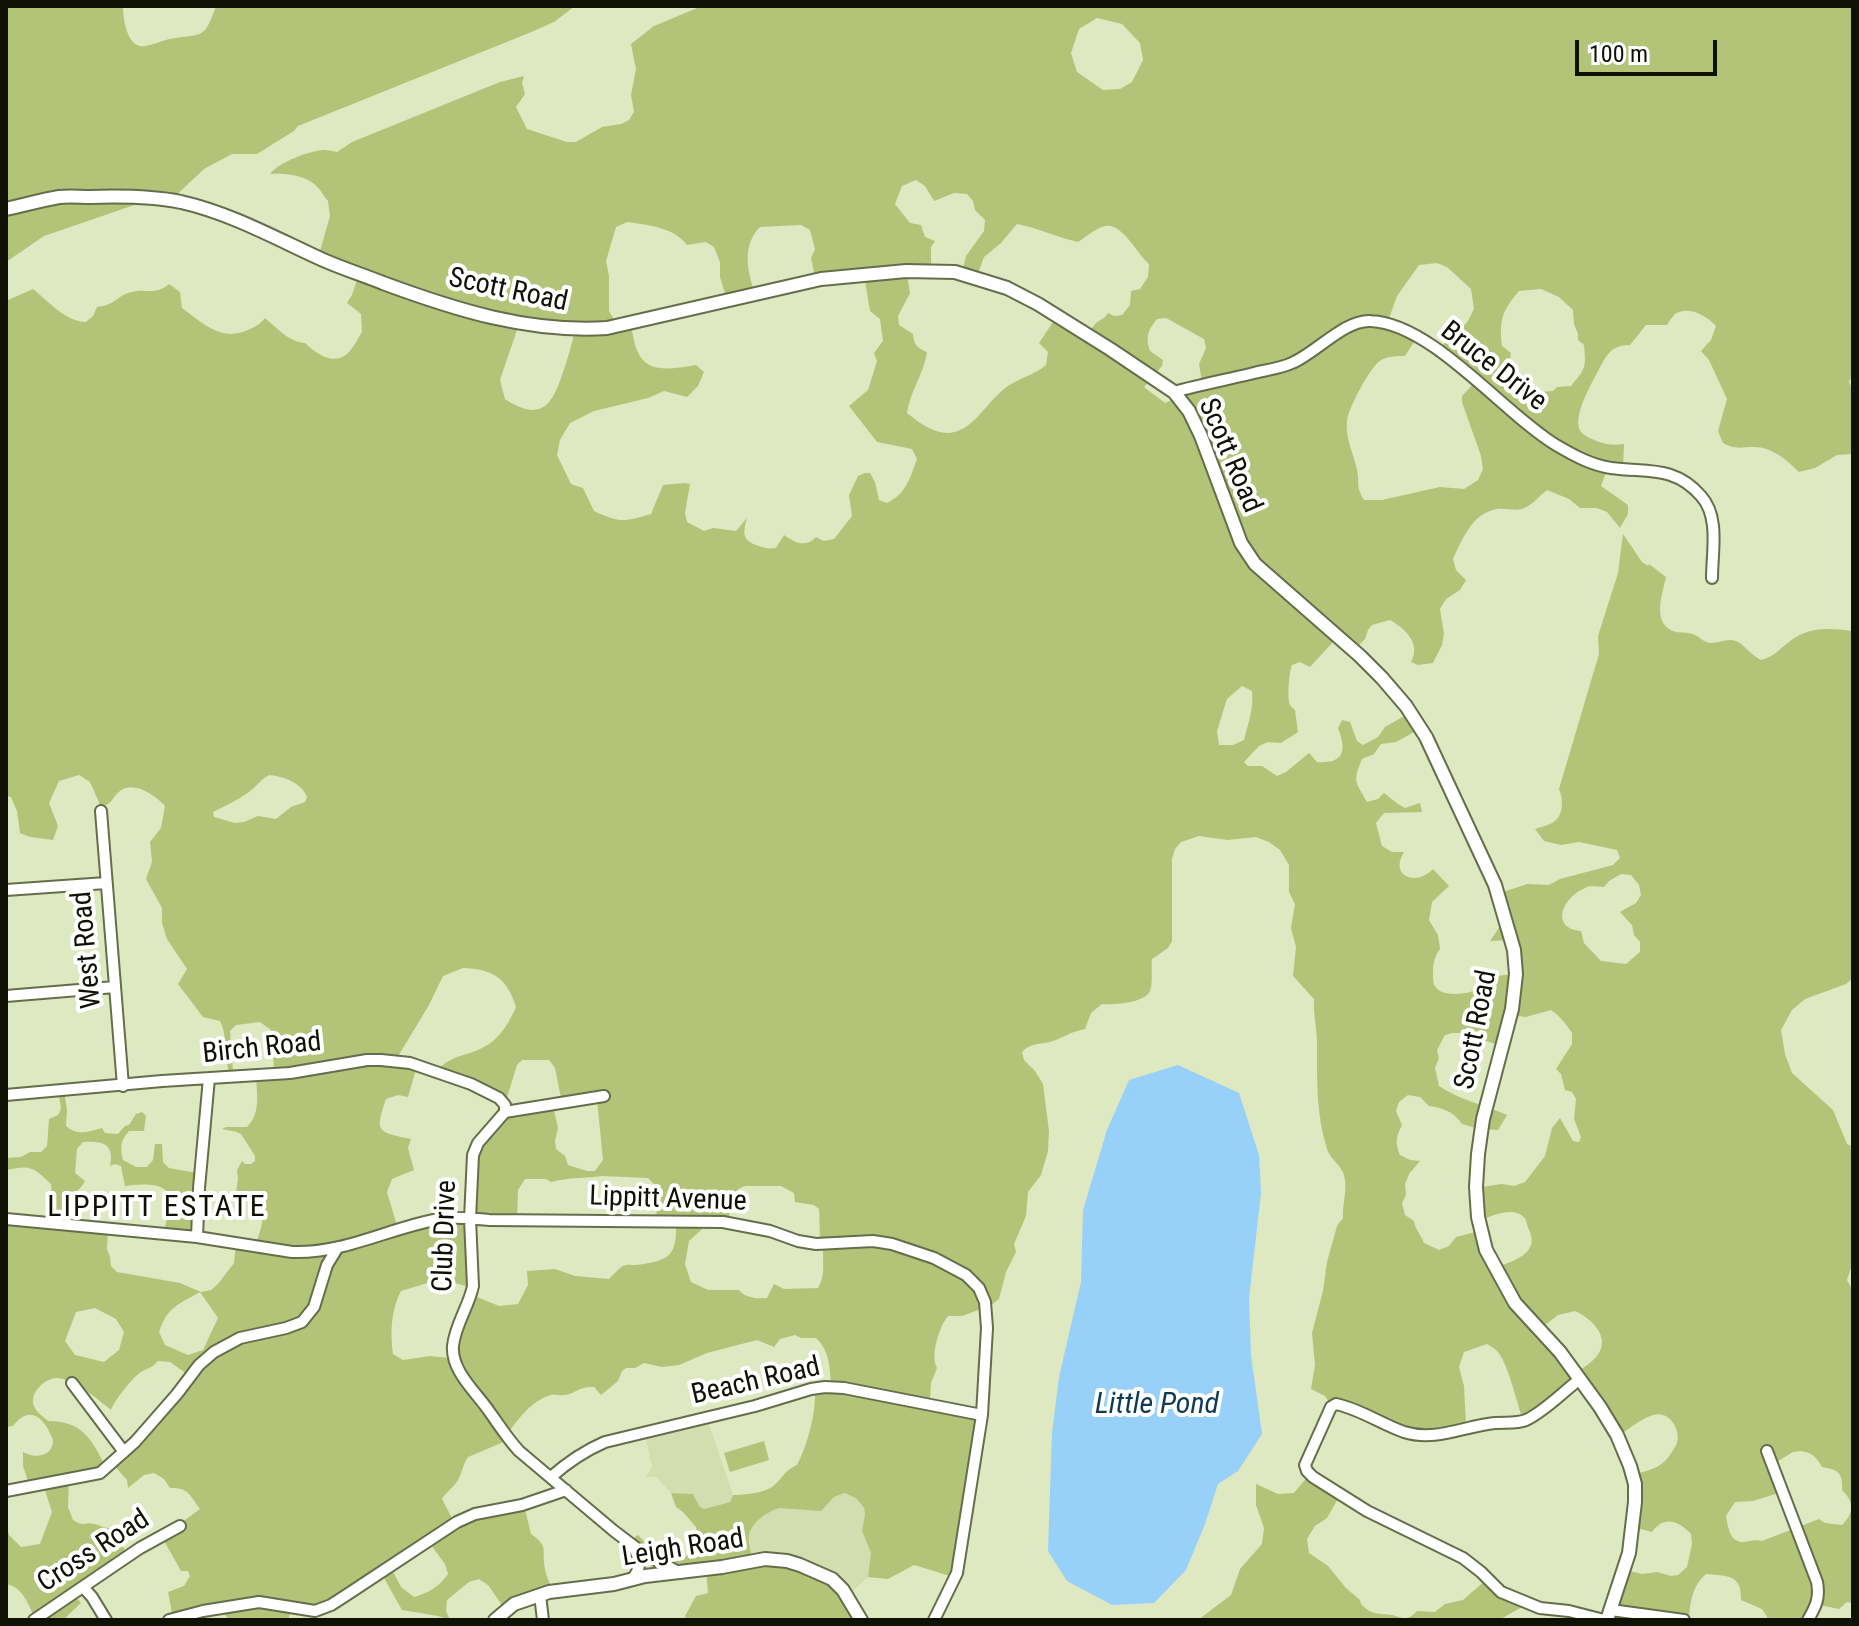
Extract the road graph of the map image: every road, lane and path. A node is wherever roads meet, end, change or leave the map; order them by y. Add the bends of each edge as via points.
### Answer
1 (6, 209) edge
2 (1174, 392) junction
3 (1712, 578) dead end
4 (101, 811) dead end
5 (106, 883) junction
6 (6, 890) edge
7 (115, 987) junction
8 (6, 996) edge
9 (209, 1078) junction
10 (123, 1086) junction
11 (6, 1095) edge
12 (604, 1096) dead end
13 (505, 1112) junction
14 (6, 1219) edge
15 (470, 1219) junction
16 (197, 1237) junction
17 (338, 1247) junction
18 (1580, 1379) junction
19 (72, 1383) dead end
20 (982, 1415) junction
21 (1767, 1451) dead end
22 (124, 1452) junction
23 (551, 1477) junction
24 (566, 1490) junction
25 (6, 1491) edge
26 (180, 1526) dead end
27 (628, 1542) junction
28 (680, 1573) junction
29 (632, 1580) junction
30 (83, 1587) junction
31 (540, 1595) junction
32 (1608, 1617) edge
33 (34, 1620) edge
34 (106, 1620) edge
35 (169, 1620) edge
36 (495, 1620) edge
37 (543, 1620) edge
38 (861, 1620) edge
39 (934, 1620) edge
40 (1684, 1620) edge
41 (1808, 1620) edge

1 - 2 street, Scott Road via 60,197 180,202 232,218 325,261 425,298 530,326 580,330 821,279 955,272 1038,304
2 - 3 street, Bruce Drive via 1289,364 1360,321 1387,324 1436,349 1570,453 1609,468 1661,471 1686,483 1711,513
2 - 18 street, Scott Road via 1201,436 1241,543 1255,564 1360,656 1406,706 1426,737 1495,885 1516,974 1483,1119 1478,1217 1486,1250 1515,1303
4 - 5 street, West Road
5 - 6 street
5 - 7 street, West Road
7 - 8 street
7 - 10 street, West Road
9 - 10 street, Birch Road
9 - 13 street, Birch Road via 290,1073 367,1060 408,1063 495,1095
9 - 16 street
10 - 11 street, Birch Road
12 - 13 street
13 - 15 street, Club Drive via 473,1155
14 - 16 street, Lippitt Avenue
15 - 17 street, Lippitt Avenue via 440,1219
15 - 20 street, Lippitt Avenue via 723,1222 816,1244 892,1244 934,1258 966,1275 985,1302
15 - 23 street, Club Drive via 473,1286 454,1342 455,1360 506,1438
16 - 17 street, Lippitt Avenue via 292,1252
17 - 22 street via 314,1307 302,1322 240,1338 214,1352
18 - 32 street, Scott Road via 1617,1435 1635,1484 1629,1553
18 - 32 street via 1522,1422 1440,1435 1405,1432 1336,1404 1305,1465 1313,1477 1367,1511 1463,1558 1501,1592 1540,1608
19 - 22 street
20 - 23 street, Beach Road via 844,1388 811,1389 605,1442
20 - 39 street, Lippitt Avenue via 957,1573
21 - 41 street via 1817,1582 1818,1603
22 - 25 street via 100,1473
23 - 24 street, Club Drive
24 - 27 street, Club Drive
24 - 35 street via 457,1522 315,1611 259,1602
26 - 30 street, Cross Road
27 - 28 street, Club Drive
27 - 29 street via 640,1558
28 - 29 street, Leigh Road
28 - 38 street, Leigh Road via 765,1559 787,1561 838,1584
29 - 31 street, Leigh Road
30 - 33 street, Cross Road
30 - 34 street
31 - 36 street, Leigh Road via 514,1604
31 - 37 street
32 - 40 street

